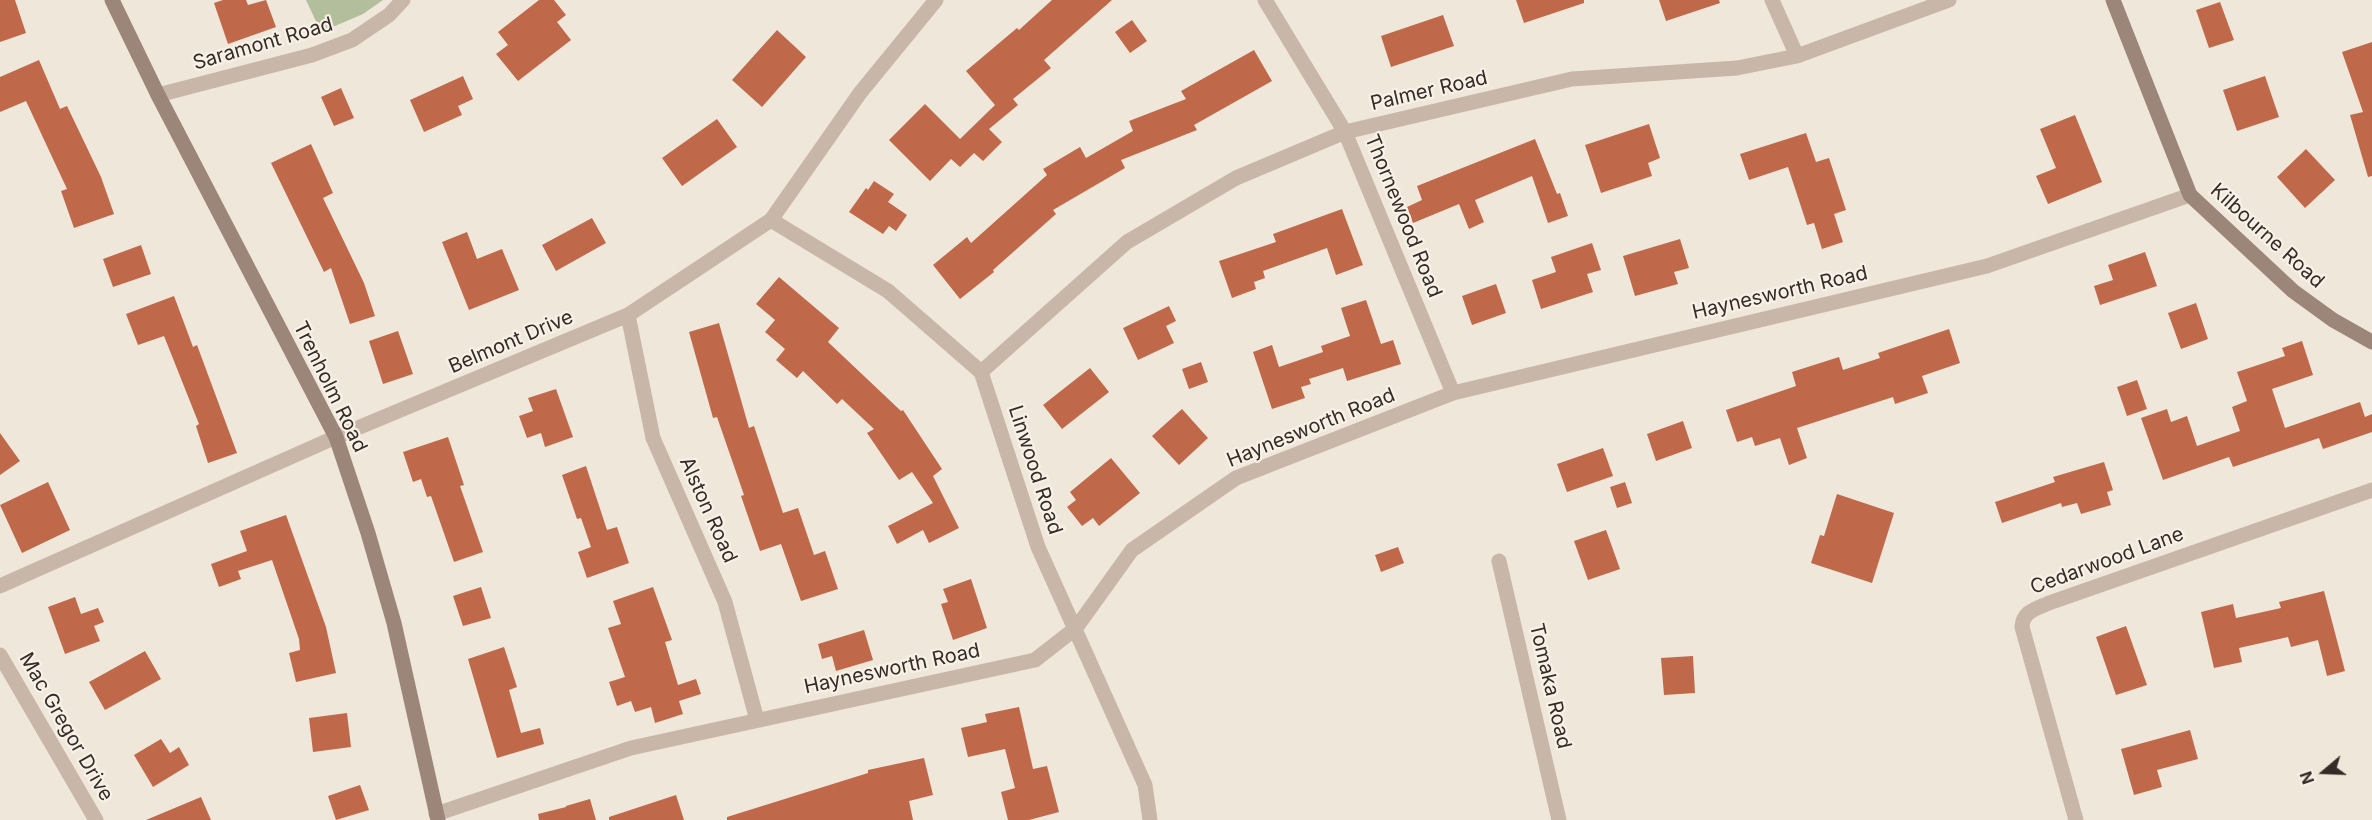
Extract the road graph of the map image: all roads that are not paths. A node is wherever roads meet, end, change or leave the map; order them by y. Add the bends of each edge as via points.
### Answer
1 (112, 0) edge
2 (403, 0) edge
3 (936, 0) edge
4 (1265, 0) edge
5 (1772, 0) edge
6 (1949, 0) edge
7 (2113, 0) edge
8 (1797, 56) junction
9 (158, 95) junction
10 (1345, 132) junction
11 (2190, 195) junction
12 (771, 220) junction
13 (628, 315) junction
14 (2372, 342) edge
15 (981, 372) junction
16 (1453, 393) junction
17 (336, 437) junction
18 (2372, 490) edge
19 (1499, 561) dead end
20 (0, 586) edge
21 (1076, 628) junction
22 (0, 655) edge
23 (757, 720) junction
24 (437, 817) edge
25 (96, 820) edge
26 (1150, 820) edge
27 (1559, 820) edge
28 (2076, 820) edge

1 - 9 main road, Trenholm Road
2 - 9 street, Saramont Road via 389,15 352,40 312,55
3 - 12 street, Belmont Drive via 860,93
4 - 10 street, Thornewood Road
5 - 8 street
6 - 8 street, Palmer Road
7 - 11 main road, Kilbourne Road
8 - 10 street, Palmer Road via 1737,68 1572,79
9 - 17 main road, Trenholm Road
10 - 15 street, Palmer Road via 1236,178 1127,242
10 - 16 street, Thornewood Road
11 - 14 main road, Kilbourne Road via 2293,291
11 - 16 street, Haynesworth Road via 1986,266
12 - 13 street, Belmont Drive
12 - 15 street via 888,291
13 - 17 street, Belmont Drive
13 - 23 street, Alston Road via 653,438 725,602
15 - 21 street, Linwood Road via 1038,547
16 - 21 street, Haynesworth Road via 1236,478 1132,550
17 - 20 street, Belmont Drive
17 - 24 main road, Trenholm Road via 394,623
18 - 28 street, Cedarwood Lane via 2049,603 2022,618
19 - 27 street, Tomaka Road
21 - 23 street, Haynesworth Road via 1035,660
21 - 26 street, Linwood Road via 1145,785
22 - 25 street, Mac Gregor Drive
23 - 24 street, Haynesworth Road via 631,748

